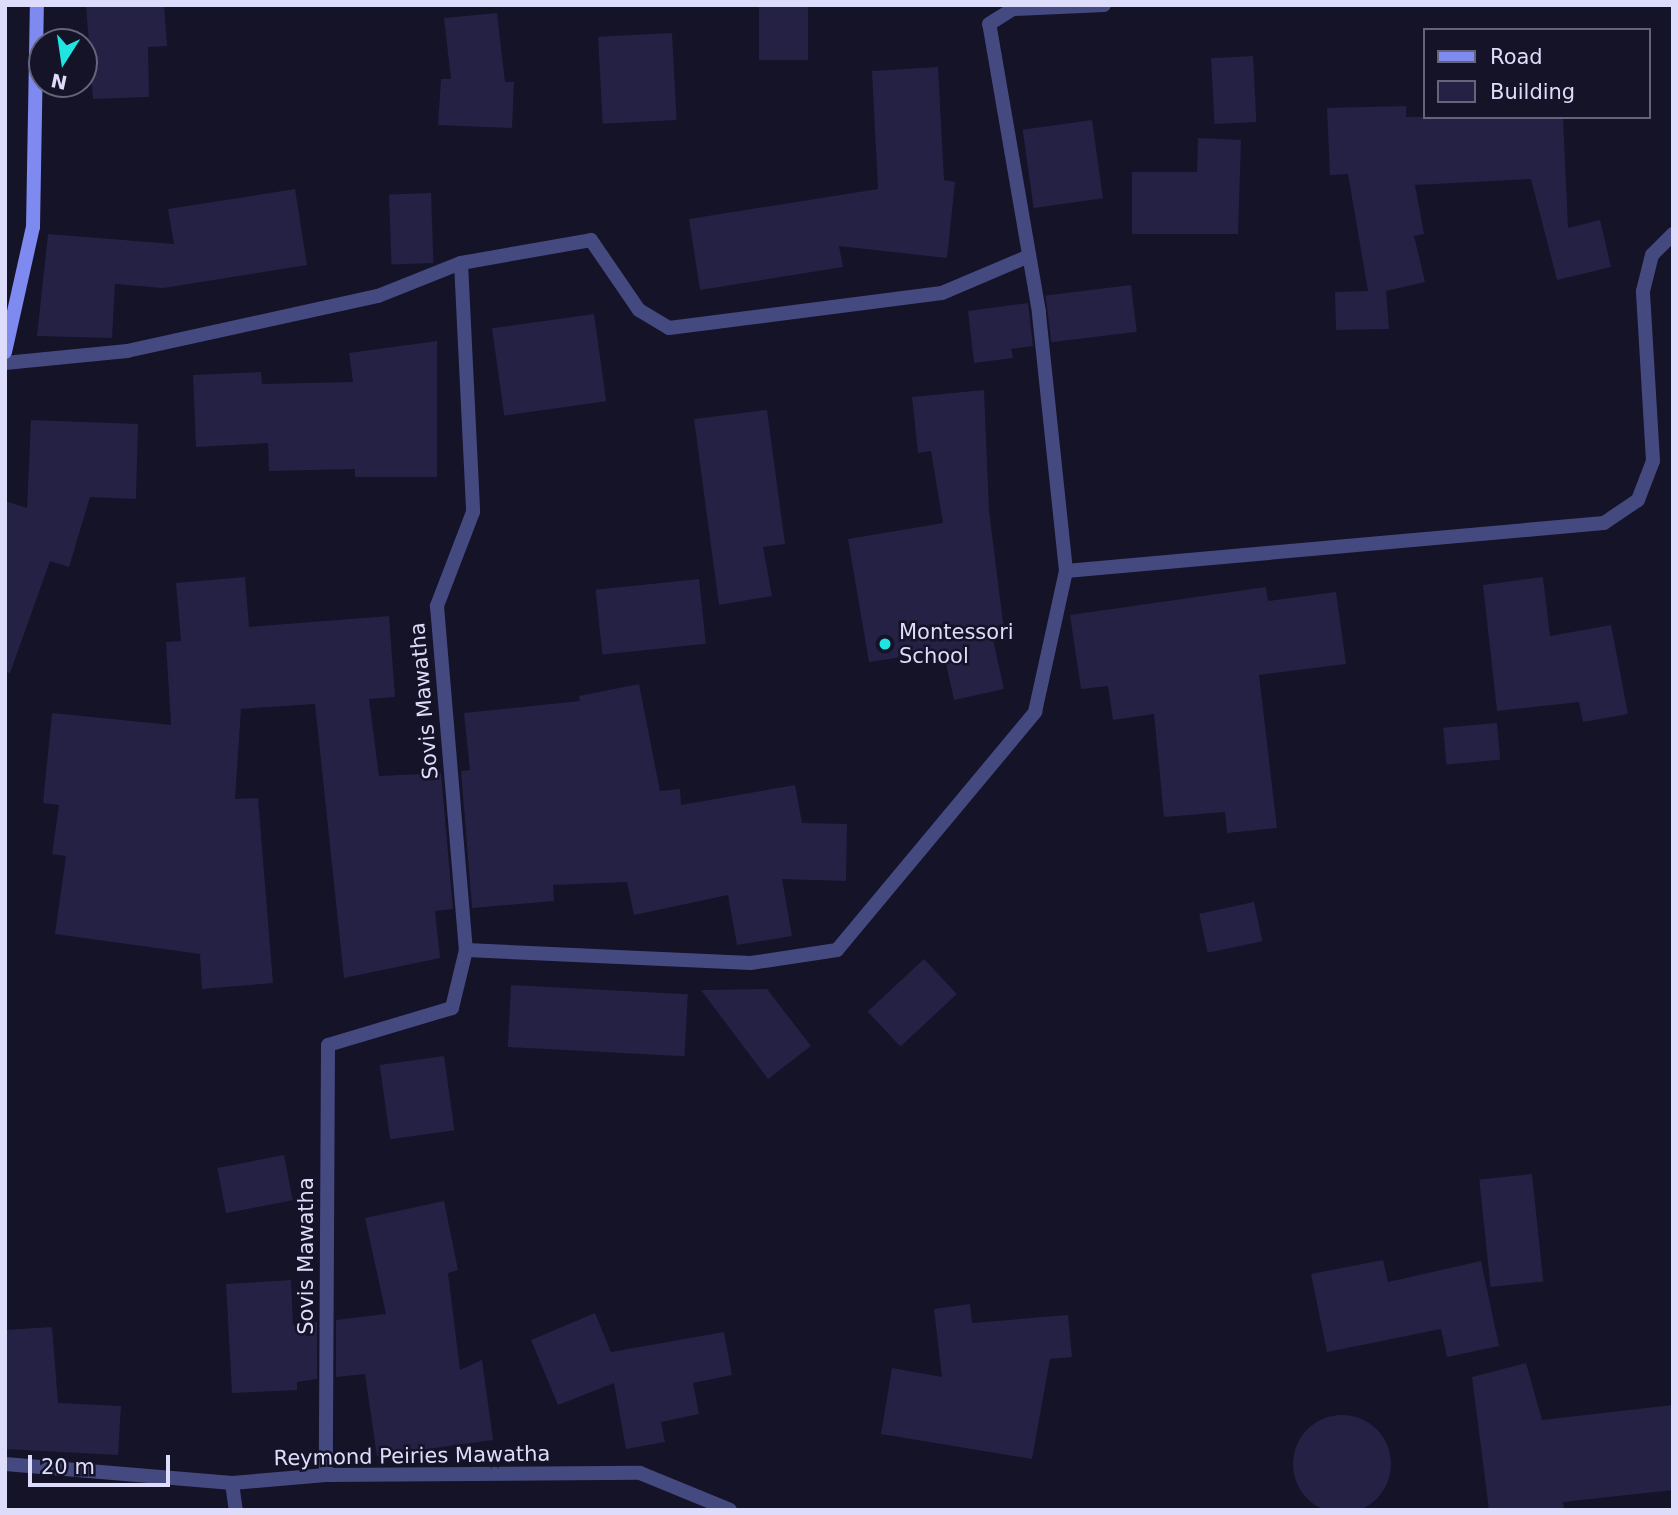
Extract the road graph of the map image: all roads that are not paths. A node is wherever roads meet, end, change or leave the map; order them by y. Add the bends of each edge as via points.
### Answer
1 (37, 5) edge
2 (1104, 5) edge
3 (1673, 234) edge
4 (1027, 257) junction
5 (461, 263) junction
6 (5, 352) edge
7 (5, 363) edge
8 (1066, 571) junction
9 (466, 950) junction
10 (5, 1464) edge
11 (326, 1475) junction
12 (232, 1483) junction
13 (236, 1510) edge
14 (730, 1510) edge

1 - 6 street via 33,227
2 - 4 street via 1013,9 989,24
3 - 8 street via 1652,255 1643,292 1653,461 1638,500 1604,523
4 - 5 street via 942,293 669,328 639,310 591,240
4 - 8 street via 1040,312
5 - 7 street via 378,296 140,348
5 - 9 street, Sovis Mawatha via 473,512 437,606
8 - 9 street via 1035,712 837,950 751,963
9 - 11 street, Sovis Mawatha via 452,1008 328,1045
10 - 12 street, Reymond Peiries Mawatha
11 - 12 street, Reymond Peiries Mawatha
11 - 14 street, Reymond Peiries Mawatha via 640,1473
12 - 13 street

